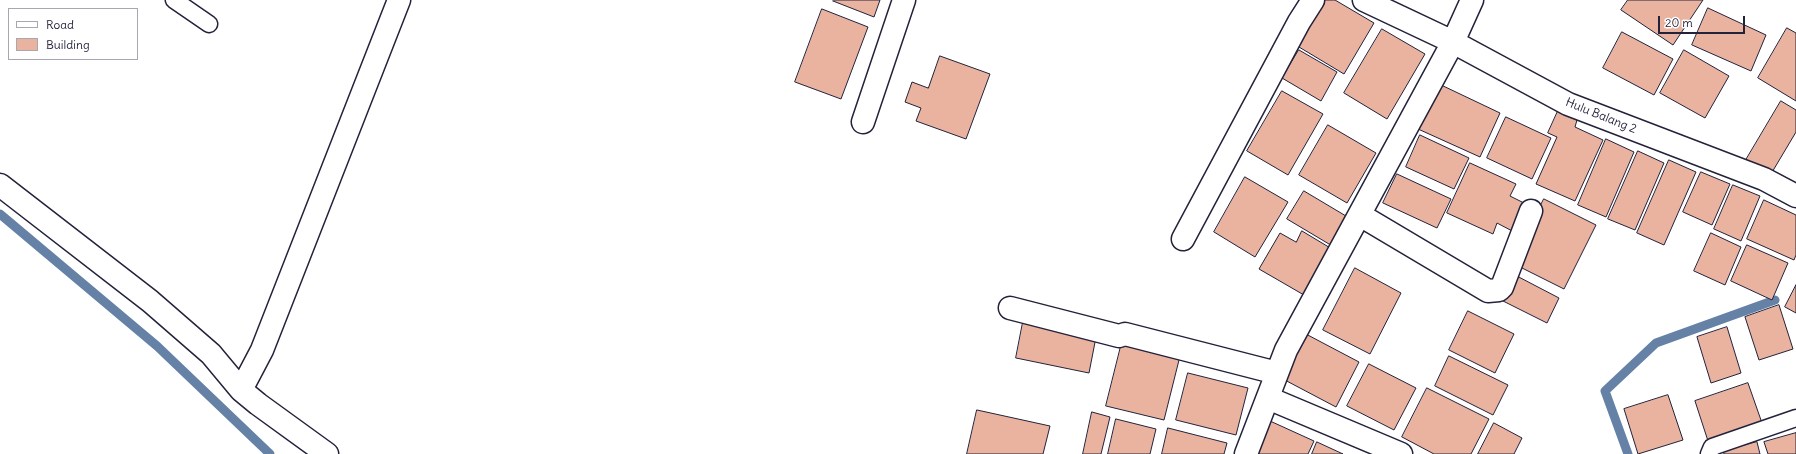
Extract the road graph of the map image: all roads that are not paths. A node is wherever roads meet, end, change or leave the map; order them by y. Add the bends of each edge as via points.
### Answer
1 (174, 0) edge
2 (399, 0) edge
3 (904, 0) edge
4 (1313, 0) edge
5 (1364, 0) edge
6 (1472, 0) edge
7 (209, 24) dead end
8 (1453, 42) junction
9 (863, 122) dead end
10 (0, 184) edge
11 (1796, 196) edge
12 (1531, 211) dead end
13 (1360, 215) junction
14 (1183, 238) dead end
15 (1010, 308) dead end
16 (1278, 373) junction
17 (241, 390) junction
18 (1268, 398) junction
19 (1796, 418) edge
20 (327, 454) edge
21 (1246, 454) edge
22 (1401, 454) edge
23 (1709, 454) edge

1 - 7 lane
2 - 17 street via 262,350
3 - 9 street
4 - 14 street
5 - 8 street, Hulu Balang 2
6 - 8 street
8 - 11 street, Hulu Balang 2 via 1568,104 1764,179
8 - 13 street
10 - 17 street via 150,301 211,354
12 - 13 street via 1502,287 1499,290 1488,291
13 - 16 street via 1286,350
15 - 16 street
16 - 18 street
17 - 20 street
18 - 21 street
18 - 22 street
19 - 23 lane via 1712,447

